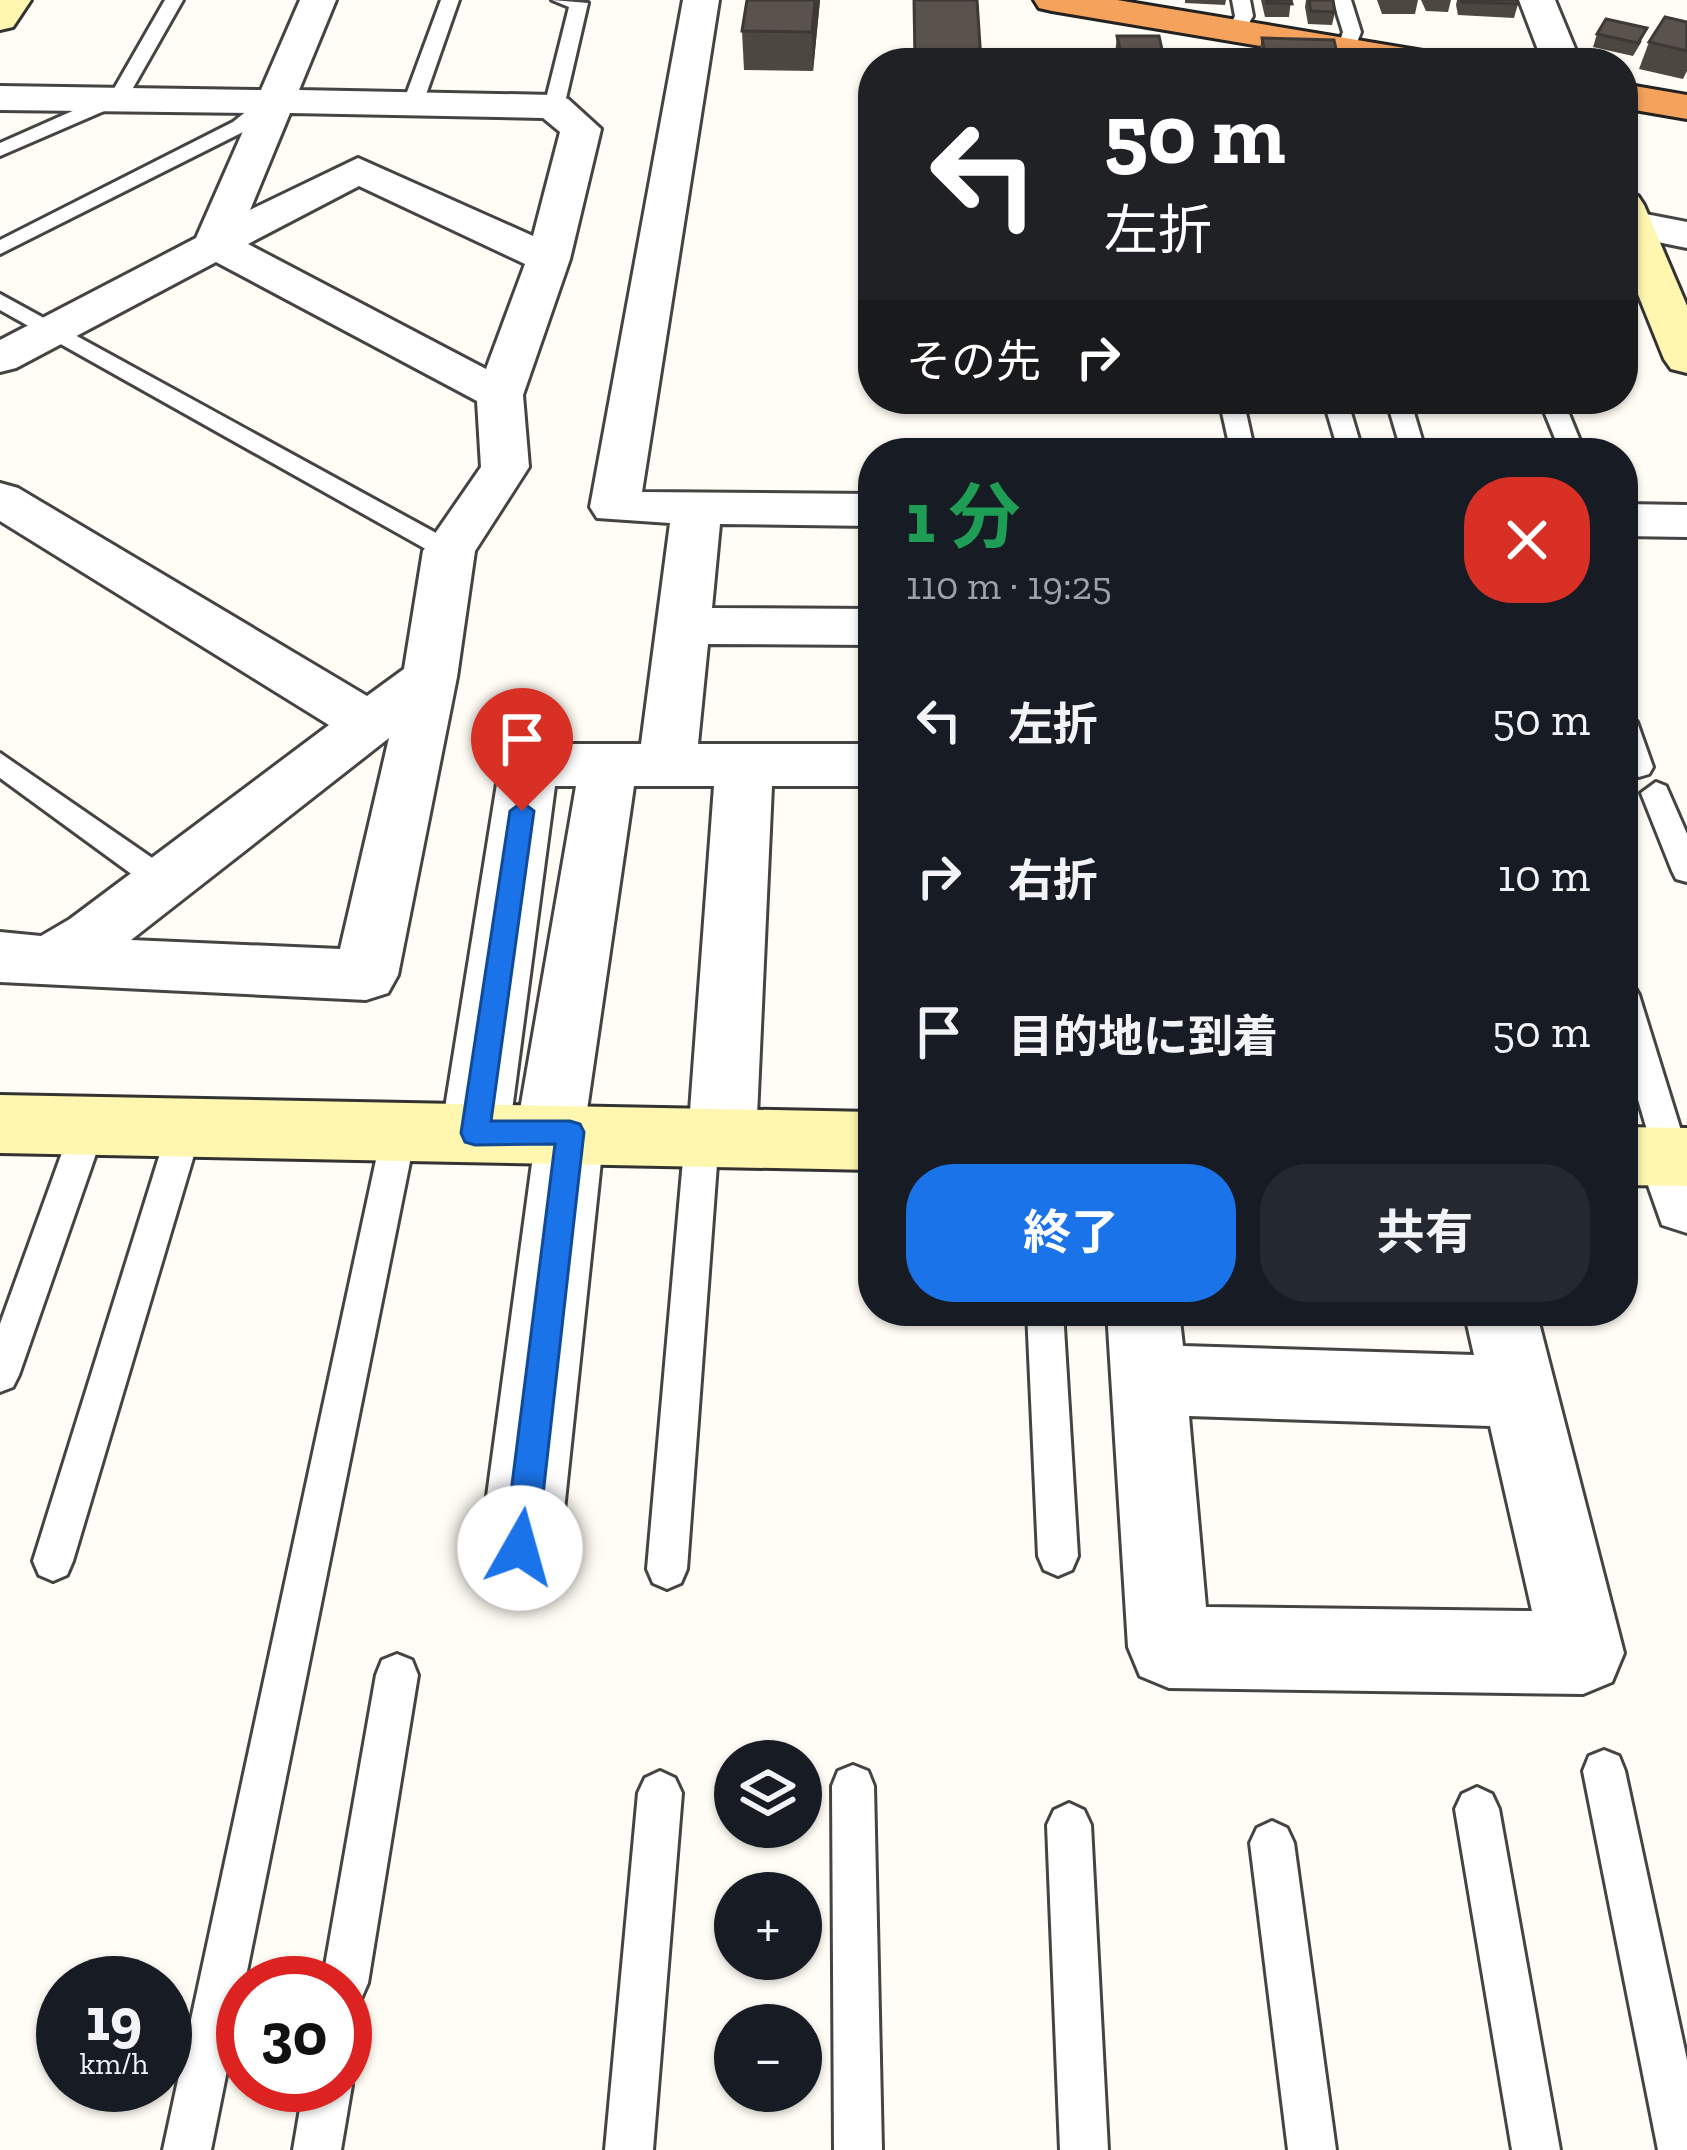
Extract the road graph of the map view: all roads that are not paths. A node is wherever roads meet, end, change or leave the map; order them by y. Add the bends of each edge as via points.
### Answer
1 (14, 0) edge
2 (174, 0) edge
3 (318, 0) edge
4 (450, 0) edge
5 (561, 0) edge
6 (701, 0) edge
7 (1056, 0) edge
8 (1342, 0) edge
9 (1537, 0) edge
10 (1238, 16) edge
11 (0, 19) edge
12 (1343, 48) edge
13 (1346, 48) edge
14 (1556, 48) edge
15 (0, 98) edge
16 (118, 98) junction
17 (1638, 98) edge
18 (271, 101) junction
19 (412, 103) junction
20 (554, 106) junction
21 (1687, 106) edge
22 (403, 148) dead end
23 (0, 150) edge
24 (358, 170) junction
25 (1638, 231) edge
26 (1687, 235) edge
27 (214, 244) junction
28 (0, 248) edge
29 (1638, 250) edge
30 (548, 259) junction
31 (0, 301) edge
32 (50, 332) junction
33 (0, 358) edge
34 (1687, 359) edge
35 (500, 395) junction
36 (0, 499) edge
37 (697, 508) junction
38 (858, 510) edge
39 (1638, 520) edge
40 (1687, 521) edge
41 (449, 551) junction
42 (683, 626) junction
43 (858, 626) edge
44 (430, 677) junction
45 (368, 723) junction
46 (1638, 757) edge
47 (0, 763) edge
48 (638, 765) junction
49 (744, 765) junction
50 (858, 765) edge
51 (1687, 872) edge
52 (163, 881) junction
53 (25, 959) edge
54 (1638, 1054) edge
55 (0, 1124) edge
56 (89, 1126) junction
57 (185, 1128) junction
58 (399, 1132) junction
59 (475, 1133) junction
60 (560, 1133) junction
61 (712, 1138) junction
62 (858, 1141) edge
63 (1667, 1168) edge
64 (1046, 1326) edge
65 (1504, 1326) edge
66 (1145, 1345) edge
67 (0, 1375) edge
68 (1519, 1392) junction
69 (520, 1548) dead end
70 (1058, 1556) dead end
71 (53, 1561) dead end
72 (667, 1569) dead end
73 (398, 1676) dead end
74 (1604, 1771) dead end
75 (853, 1786) dead end
76 (660, 1793) dead end
77 (1477, 1809) dead end
78 (1069, 1825) dead end
79 (1272, 1843) dead end
80 (350, 1956) edge
81 (323, 2112) edge
82 (187, 2150) edge
83 (316, 2150) edge
84 (629, 2150) edge
85 (858, 2150) edge
86 (1084, 2150) edge
87 (1312, 2150) edge
88 (1536, 2150) edge
89 (1682, 2150) edge

1 - 11 street
2 - 16 lane
3 - 18 street
4 - 19 lane
5 - 20 lane via 579,3
6 - 37 street via 615,507
7 - 10 highway
8 - 13 lane via 1352,32
9 - 14 street
10 - 12 highway
15 - 16 street
16 - 18 street
16 - 23 lane
17 - 21 highway
18 - 19 street
18 - 27 street
18 - 28 lane via 240,126
19 - 20 street
20 - 30 street via 580,129
22 - 24 street
24 - 27 street
24 - 30 street
25 - 26 street
27 - 32 street
27 - 35 street
29 - 34 street
30 - 35 street
31 - 32 lane
32 - 33 street
32 - 41 lane
35 - 41 street via 505,467
36 - 45 street
37 - 38 street
37 - 42 street
39 - 40 street
41 - 44 street
42 - 43 street
42 - 48 street
44 - 45 street
44 - 53 street via 366,975
45 - 52 street
46 - 51 lane
47 - 52 lane
48 - 49 street
48 - 59 street via 529,765
48 - 60 street
49 - 50 street
49 - 61 street
52 - 53 street via 92,936
54 - 63 lane
55 - 56 street
56 - 57 street
56 - 67 lane
57 - 58 street
57 - 71 lane
58 - 59 street
58 - 82 lane
59 - 60 street
60 - 61 street
60 - 69 street
61 - 62 street
61 - 72 lane
64 - 70 lane
65 - 68 street
66 - 68 street
66 - 68 street via 1169,1647 1582,1653
73 - 80 lane
74 - 89 lane
75 - 85 lane
76 - 84 lane
77 - 88 lane
78 - 86 lane
79 - 87 lane
81 - 83 lane

